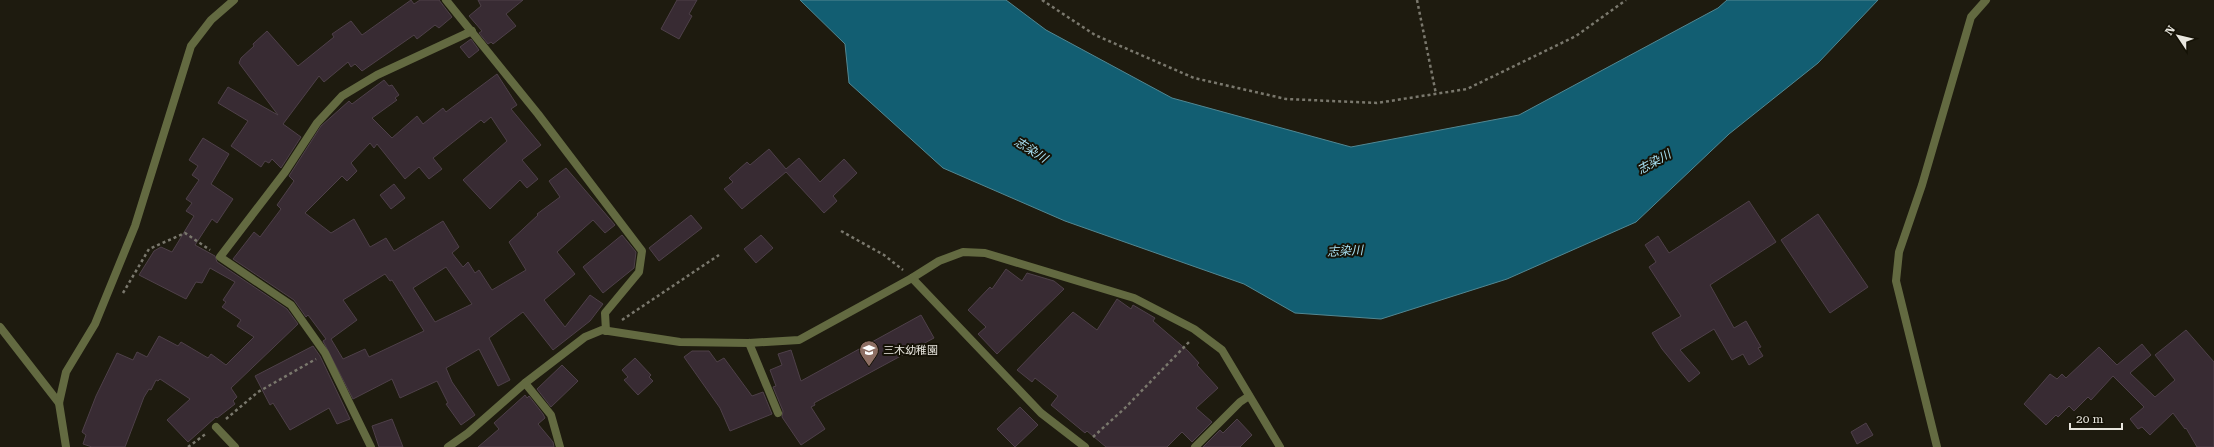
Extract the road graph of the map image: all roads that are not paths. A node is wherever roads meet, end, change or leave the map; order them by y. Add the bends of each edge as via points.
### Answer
1 (234, 0) edge
2 (446, 0) edge
3 (1986, 0) edge
4 (472, 31) junction
5 (912, 278) junction
6 (0, 326) edge
7 (606, 330) junction
8 (749, 343) junction
9 (525, 383) junction
10 (1250, 396) junction
11 (59, 403) junction
12 (778, 413) dead end
13 (216, 427) road end
14 (1276, 446) edge
15 (66, 447) edge
16 (235, 447) edge
17 (371, 447) edge
18 (448, 447) edge
19 (560, 447) edge
20 (1085, 447) edge
21 (1195, 447) edge
22 (1937, 447) edge

1 - 11 street via 212,20 191,46 135,226 95,324 66,372
2 - 4 street
3 - 22 street via 1971,17 1922,185 1899,252 1896,282
4 - 7 street via 642,251 639,272 605,313
4 - 17 street via 377,75 342,96 317,123 285,172 220,257 291,306 325,353
5 - 8 street via 799,340
5 - 10 street via 939,261 963,252 986,253 1134,298 1196,331 1222,350
5 - 20 street via 1041,413
6 - 11 street
7 - 8 street via 680,342
7 - 9 street via 585,337
8 - 12 street
9 - 18 street via 468,433
9 - 19 street via 551,415
10 - 14 street
10 - 21 street via 1240,402
11 - 15 street
13 - 16 street

